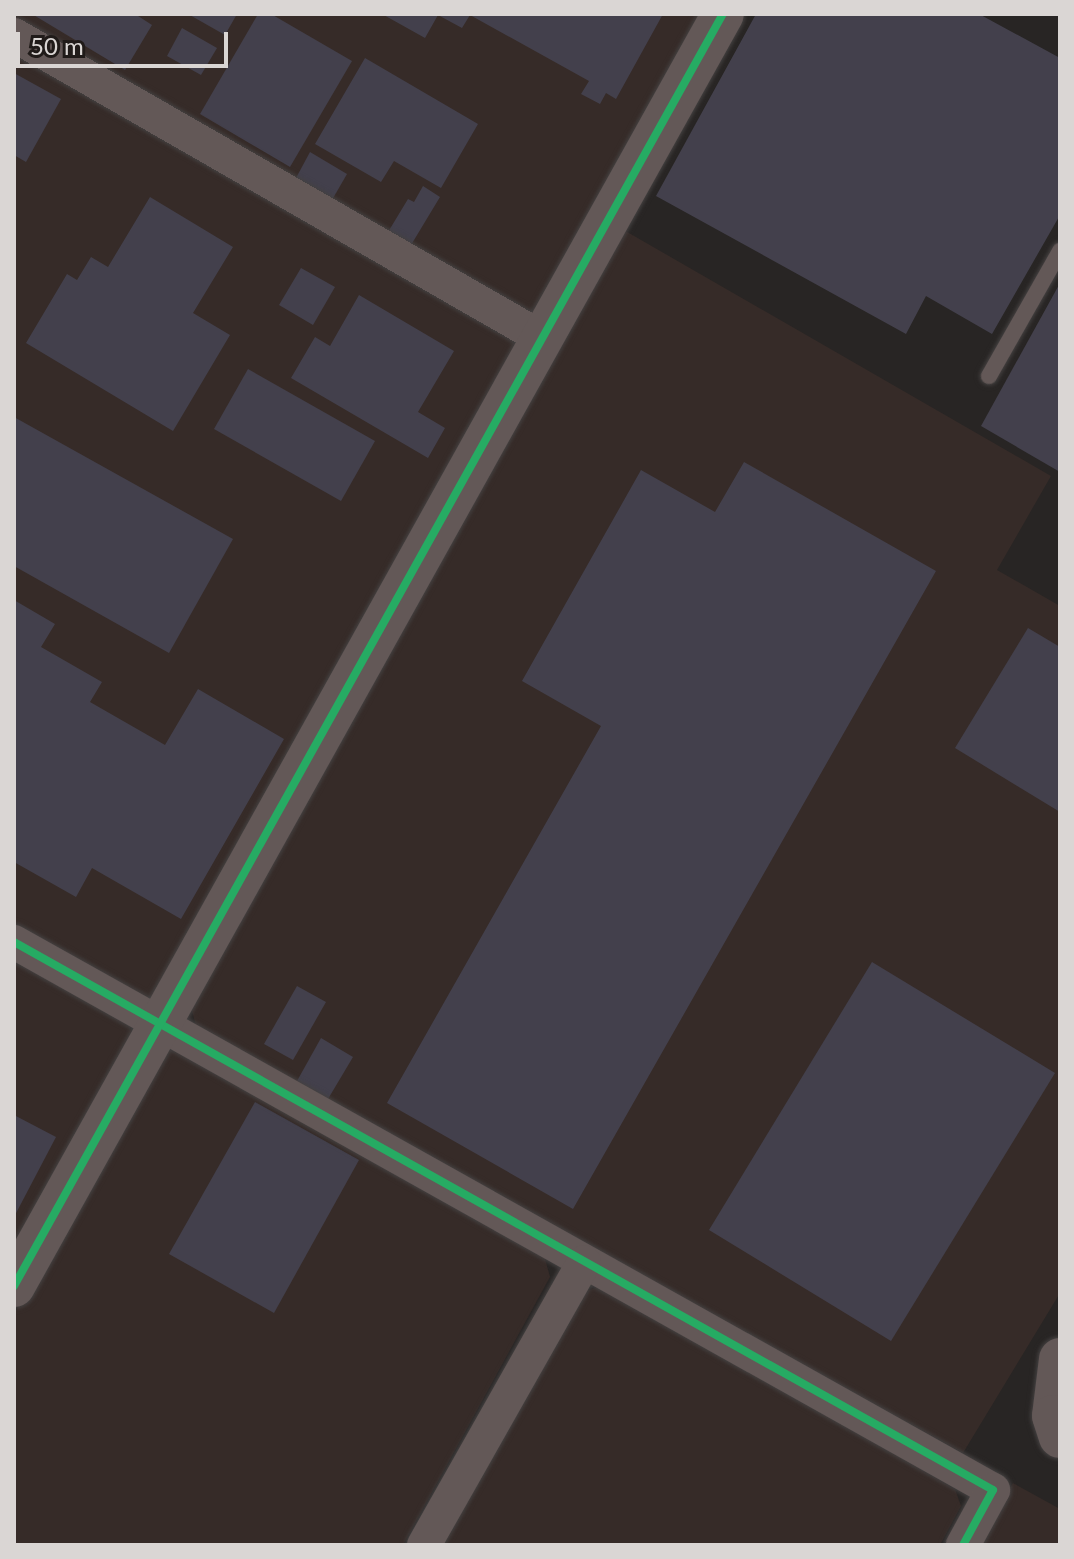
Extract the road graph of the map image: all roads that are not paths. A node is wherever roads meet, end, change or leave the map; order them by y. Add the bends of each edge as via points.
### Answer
1 (723, 14) edge
2 (14, 35) edge
3 (1060, 251) edge
4 (542, 338) junction
5 (989, 376) dead end
6 (14, 942) edge
7 (161, 1025) junction
8 (584, 1262) junction
9 (14, 1286) edge
10 (1060, 1359) edge
11 (1060, 1437) edge
12 (424, 1545) edge
13 (963, 1545) edge

1 - 4 street
2 - 4 street
3 - 5 lane
4 - 7 street
6 - 7 street
7 - 8 street
7 - 9 street
8 - 12 street
8 - 13 street via 993,1490
10 - 11 street via 1053,1416

